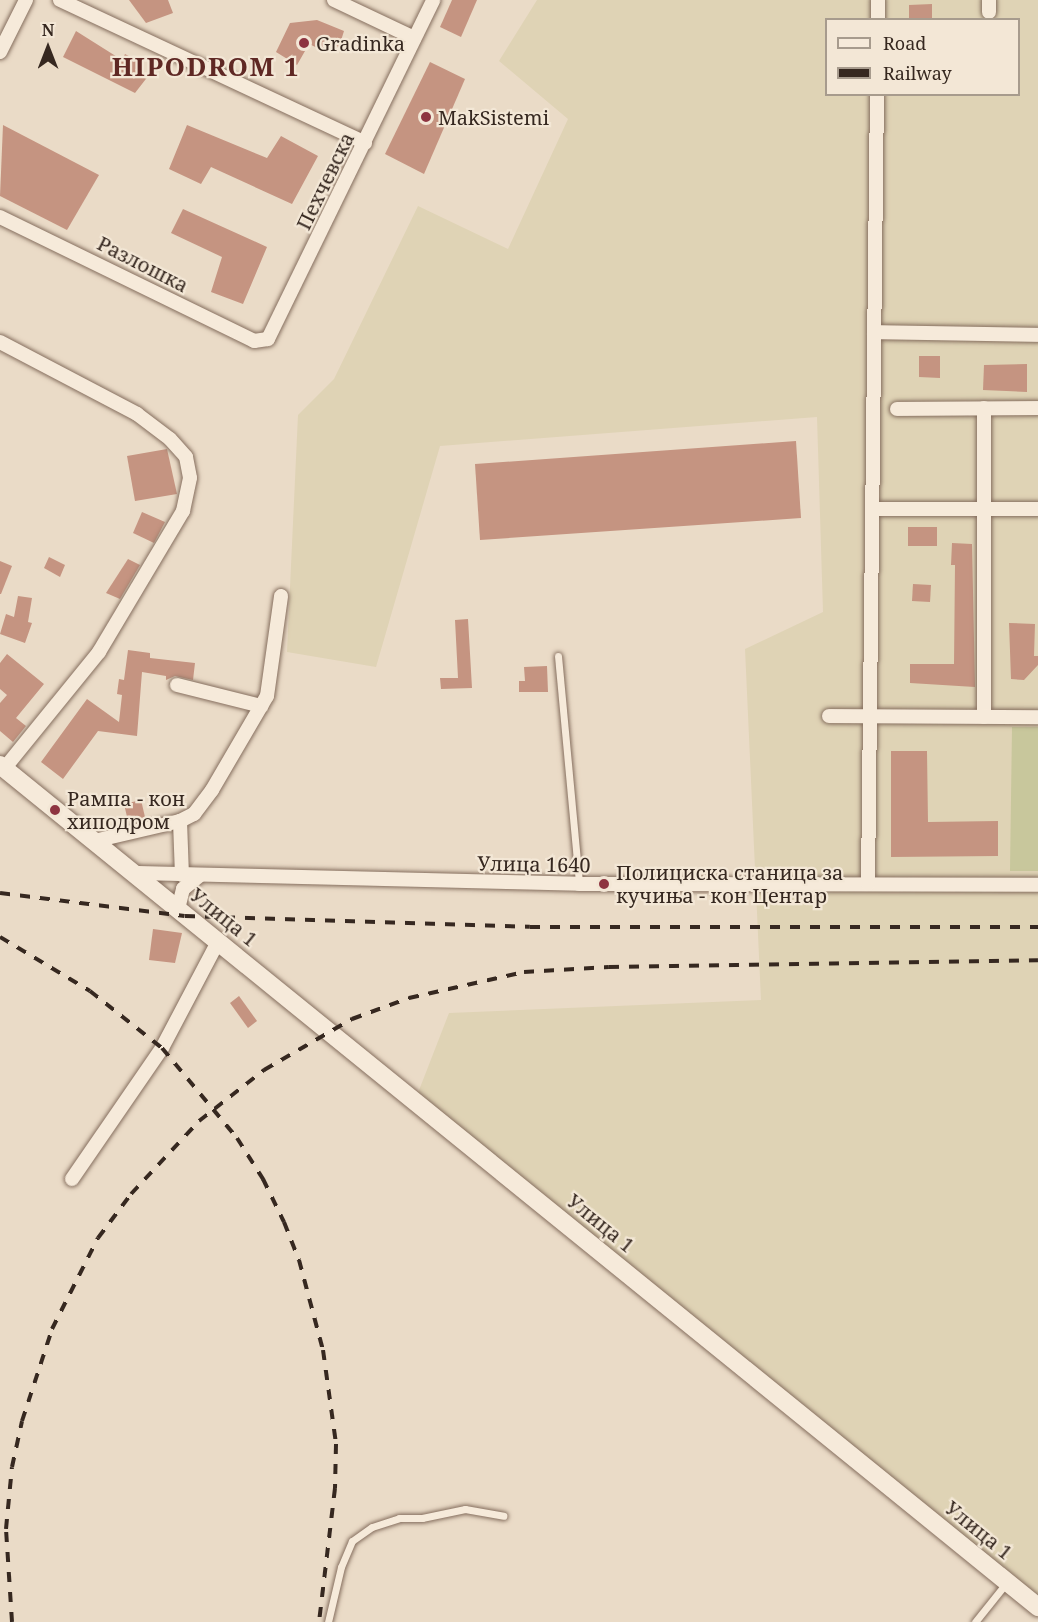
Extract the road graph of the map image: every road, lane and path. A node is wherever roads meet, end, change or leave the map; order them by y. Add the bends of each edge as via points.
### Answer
1 (26, 0) edge
2 (60, 0) edge
3 (334, 0) edge
4 (433, 0) edge
5 (878, 0) edge
6 (878, 18) edge
7 (414, 38) junction
8 (0, 52) edge
9 (877, 96) edge
10 (365, 143) junction
11 (0, 217) edge
12 (874, 332) junction
13 (1038, 335) edge
14 (268, 339) joint
15 (0, 342) edge
16 (984, 408) junction
17 (1038, 408) edge
18 (897, 409) dead end
19 (873, 509) junction
20 (984, 509) junction
21 (1038, 509) edge
22 (281, 596) dead end
23 (558, 656) dead end
24 (177, 685) dead end
25 (261, 706) junction
26 (829, 716) dead end
27 (870, 716) junction
28 (984, 717) junction
29 (1038, 717) edge
30 (2, 767) edge
31 (180, 821) junction
32 (94, 841) junction
33 (138, 873) junction
34 (182, 875) junction
35 (199, 876) junction
36 (579, 884) junction
37 (868, 884) junction
38 (1038, 885) edge
39 (178, 909) junction
40 (218, 942) junction
41 (72, 1179) dead end
42 (503, 1516) dead end
43 (1007, 1582) junction
44 (1038, 1607) edge
45 (328, 1622) edge
46 (975, 1622) edge

1 - 8 street
2 - 10 street
3 - 7 street
4 - 7 street, Пехчевска
5 - 6 street
7 - 10 street, Пехчевска
9 - 12 street
10 - 14 street, Пехчевска
11 - 14 street, Разлошка via 254,341
12 - 13 street
12 - 19 street
15 - 30 street via 136,414 186,456 190,478 183,511 99,652
16 - 17 street
16 - 18 street
16 - 20 street
19 - 20 street
19 - 27 street
20 - 21 street
20 - 28 street
22 - 25 street via 271,682
23 - 36 lane
24 - 25 street
25 - 31 street via 212,790 194,814
26 - 27 street
27 - 28 street
27 - 37 street
28 - 29 street
30 - 32 main road, Улица 1
31 - 32 street
31 - 34 street
32 - 33 main road, Улица 1
33 - 34 street, Улица 1640
33 - 39 main road, Улица 1
34 - 35 street, Улица 1640
35 - 36 street, Улица 1640
35 - 39 street via 183,889
36 - 37 street, Улица 1640
37 - 38 street, Улица 1640
39 - 40 main road, Улица 1
40 - 41 street via 162,1048
40 - 43 main road, Улица 1
42 - 45 lane via 465,1509 422,1518 399,1518 372,1527 352,1541 341,1567
43 - 44 main road, Улица 1
43 - 46 lane

